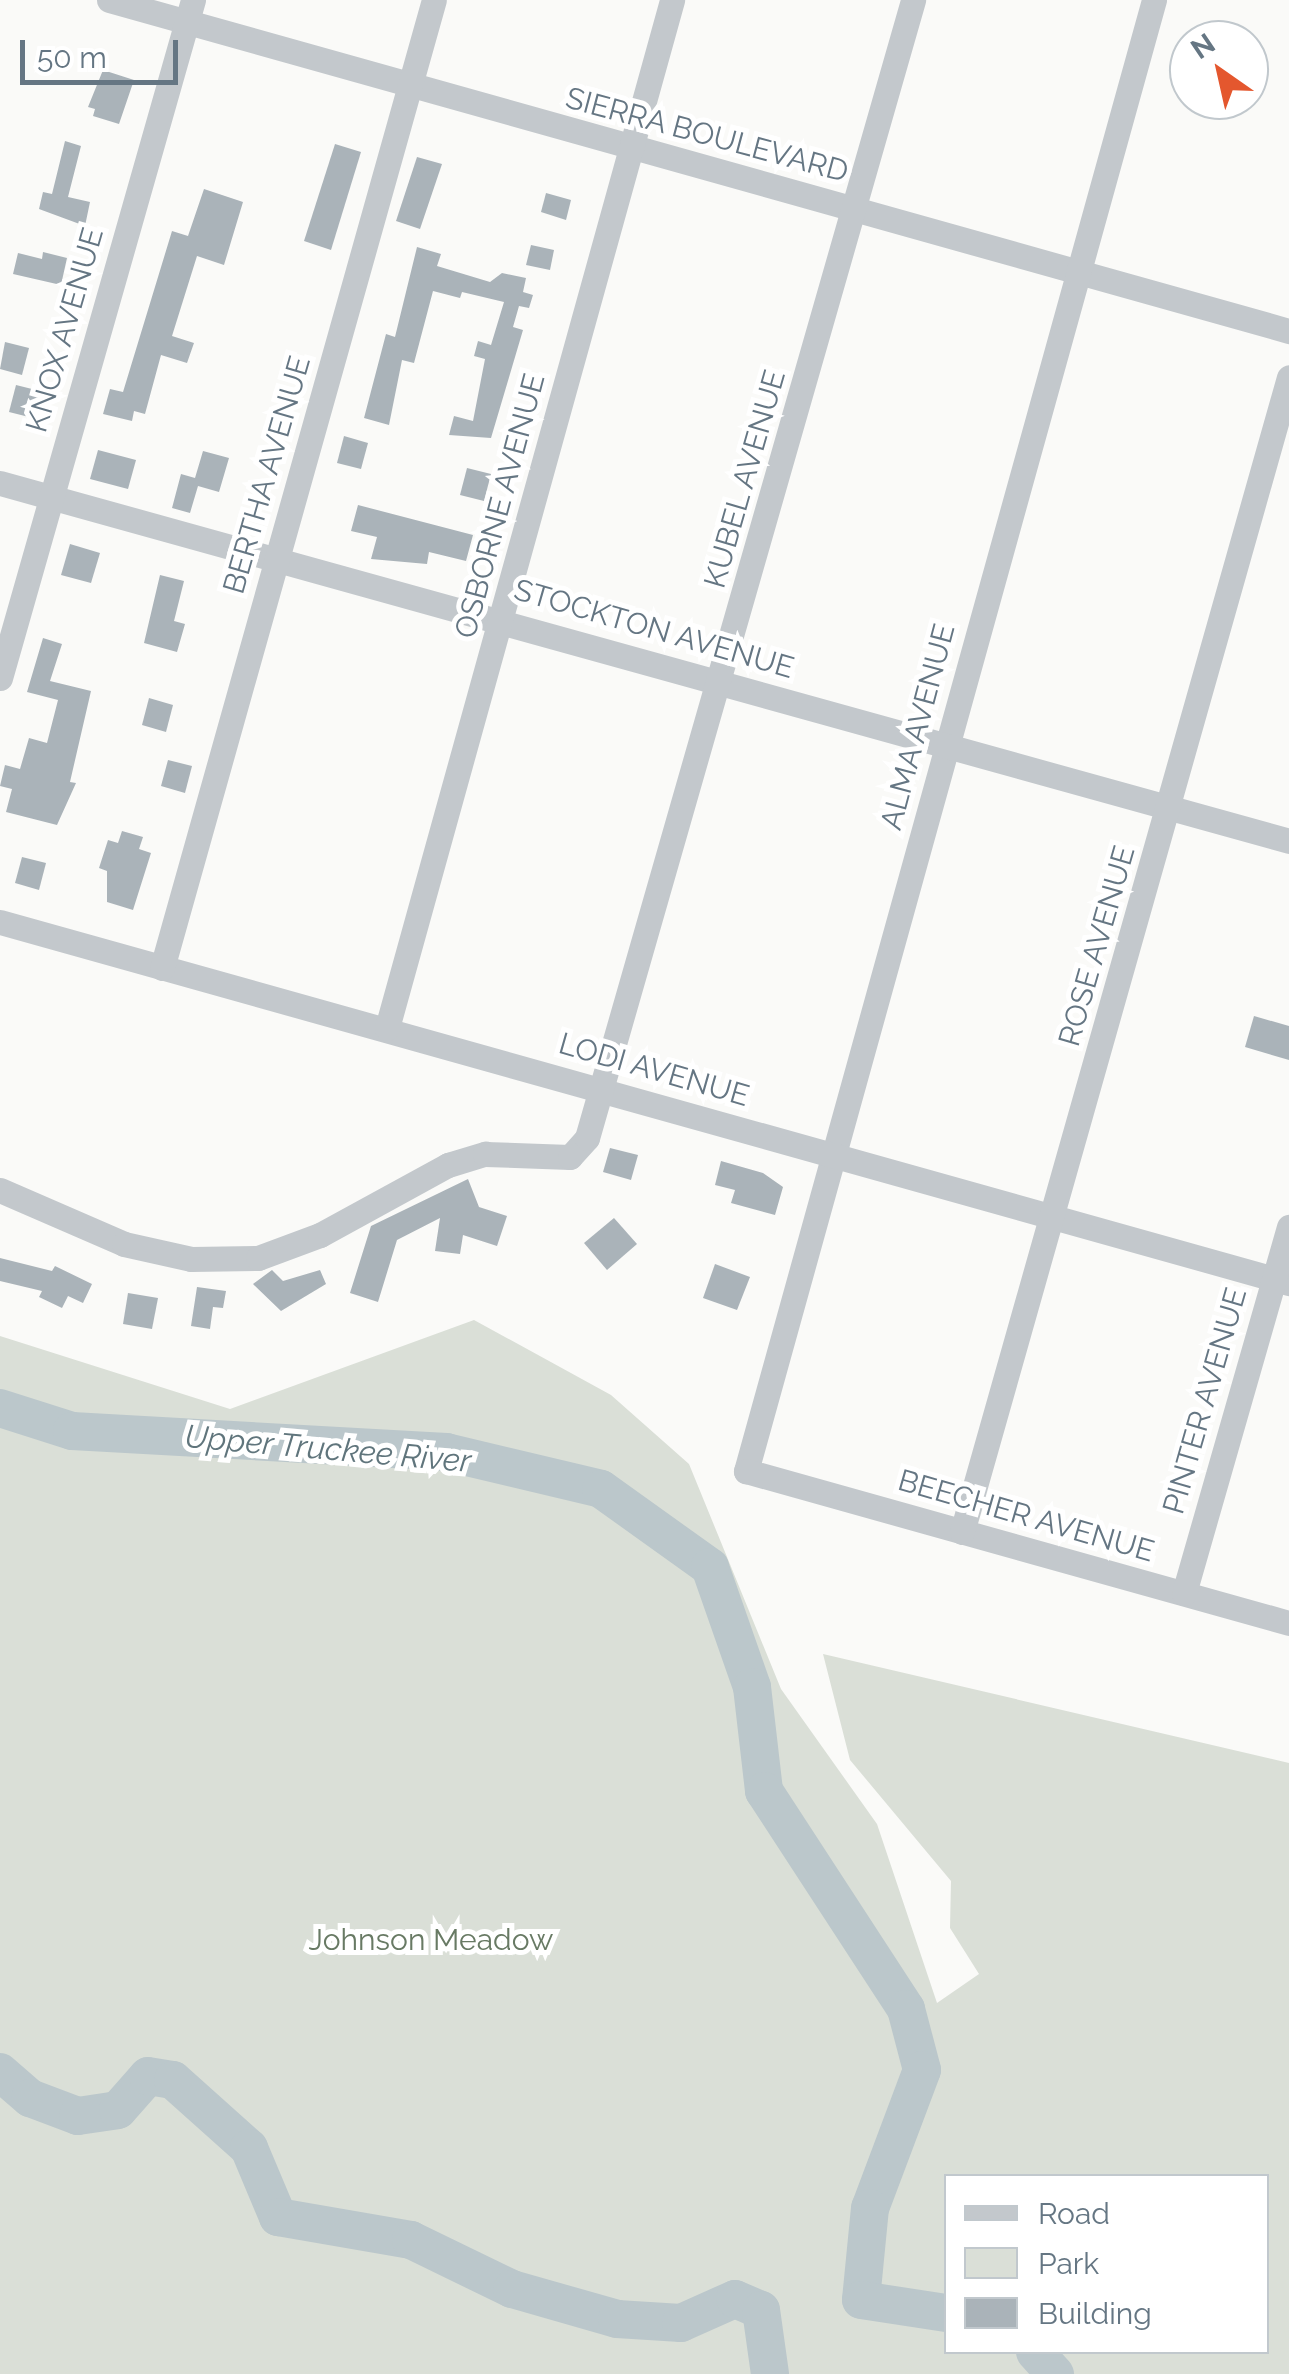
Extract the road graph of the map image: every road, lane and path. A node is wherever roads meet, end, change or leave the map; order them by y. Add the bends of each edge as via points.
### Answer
1 (109, 0) edge
2 (434, 0) edge
3 (672, 0) edge
4 (913, 0) edge
5 (1154, 0) edge
6 (190, 11) edge
7 (410, 87) junction
8 (632, 147) junction
9 (854, 209) junction
10 (1078, 271) junction
11 (1289, 330) edge
12 (1289, 377) edge
13 (0, 483) edge
14 (51, 498) junction
15 (277, 558) junction
16 (503, 620) junction
17 (0, 678) edge
18 (722, 682) junction
19 (946, 745) junction
20 (1171, 808) junction
21 (1289, 841) edge
22 (0, 922) edge
23 (162, 968) junction
24 (387, 1028) junction
25 (602, 1089) junction
26 (835, 1154) junction
27 (0, 1190) edge
28 (1054, 1214) junction
29 (1289, 1227) edge
30 (1282, 1281) edge
31 (746, 1471) joint
32 (962, 1532) junction
33 (1184, 1593) junction
34 (1289, 1623) edge

1 - 6 street, SIERRA BOULEVARD
2 - 7 street, BERTHA AVENUE
3 - 8 street, OSBORNE AVENUE
4 - 9 street, KUBEL AVENUE
5 - 10 street, ALMA AVENUE
6 - 7 street, SIERRA BOULEVARD
6 - 14 street, KNOX AVENUE
7 - 8 street, SIERRA BOULEVARD
7 - 15 street, BERTHA AVENUE
8 - 9 street, SIERRA BOULEVARD
8 - 16 street, OSBORNE AVENUE
9 - 10 street, SIERRA BOULEVARD
9 - 18 street, KUBEL AVENUE
10 - 11 street, SIERRA BOULEVARD
10 - 19 street, ALMA AVENUE
12 - 20 street, ROSE AVENUE
13 - 14 street, STOCKTON AVENUE
14 - 15 street, STOCKTON AVENUE
14 - 17 street, KNOX AVENUE
15 - 16 street, STOCKTON AVENUE
15 - 23 street, BERTHA AVENUE
16 - 18 street, STOCKTON AVENUE
16 - 24 street, OSBORNE AVENUE
18 - 19 street, STOCKTON AVENUE
18 - 25 street, KUBEL AVENUE
19 - 20 street, STOCKTON AVENUE
19 - 26 street, ALMA AVENUE
20 - 21 street, STOCKTON AVENUE
20 - 28 street, ROSE AVENUE
22 - 23 street, LODI AVENUE
23 - 24 street, LODI AVENUE
24 - 25 street, LODI AVENUE
25 - 26 street, LODI AVENUE
25 - 27 street, KUBEL AVENUE via 587,1138 570,1156 485,1154 448,1165 320,1235 258,1258 191,1259 124,1244
26 - 28 street, LODI AVENUE
26 - 31 street, ALMA AVENUE
28 - 30 street, LODI AVENUE
28 - 32 street, ROSE AVENUE
29 - 30 street, PINTER AVENUE
30 - 33 street, PINTER AVENUE
31 - 32 street, BEECHER AVENUE
32 - 33 street, BEECHER AVENUE
33 - 34 street, BEECHER AVENUE

